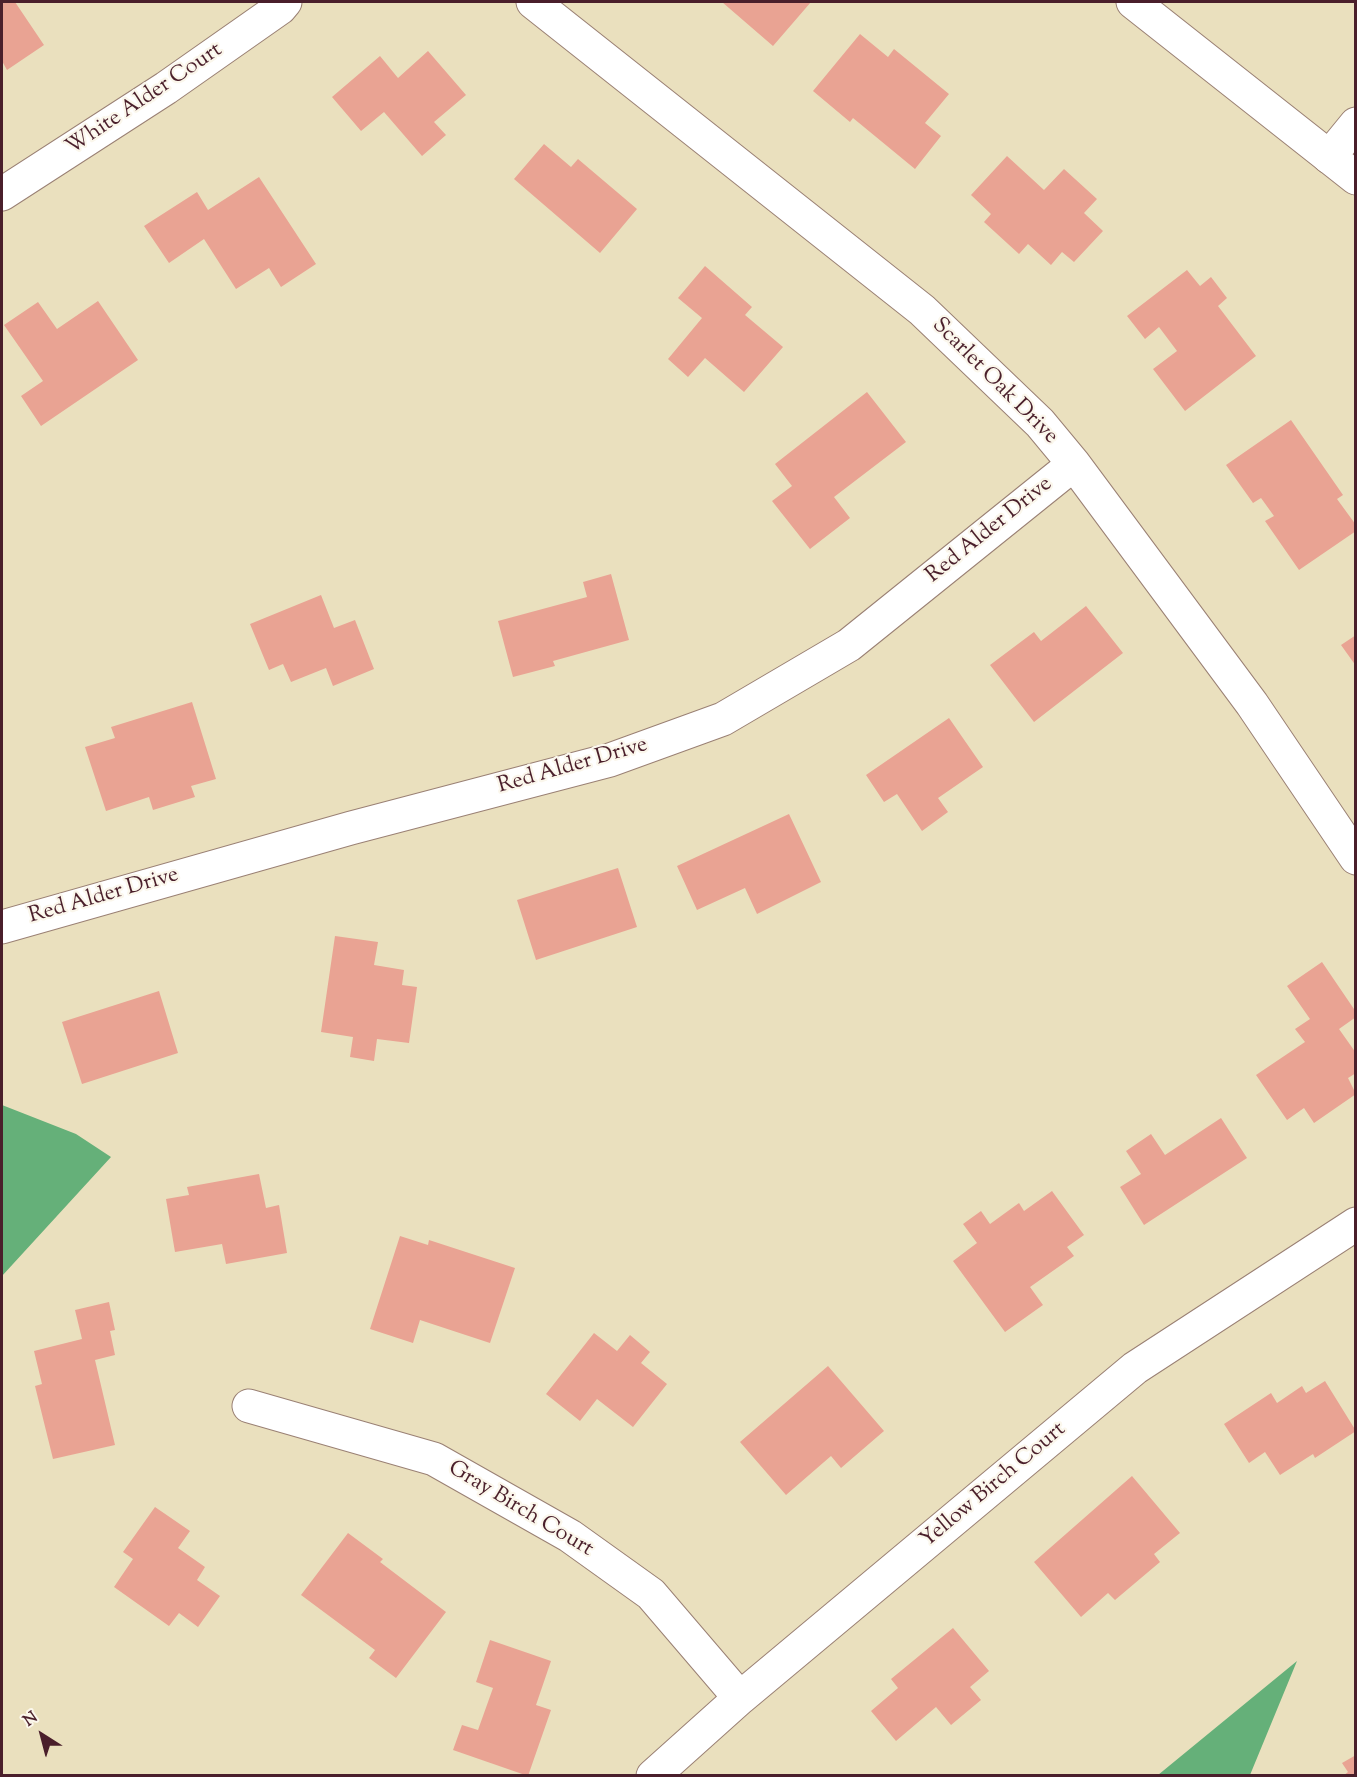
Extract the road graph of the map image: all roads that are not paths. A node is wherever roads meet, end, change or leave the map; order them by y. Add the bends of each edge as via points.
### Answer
1 (285, 2) edge
2 (532, 2) edge
3 (1133, 2) edge
4 (1356, 124) edge
5 (1329, 157) junction
6 (1356, 178) edge
7 (2, 194) edge
8 (1074, 464) junction
9 (1356, 858) edge
10 (2, 927) edge
11 (1356, 1224) edge
12 (249, 1406) dead end
13 (740, 1698) junction
14 (654, 1776) edge

1 - 7 street, White Alder Court via 166,88
2 - 8 street, Scarlet Oak Drive via 922,310 1040,423
3 - 5 street
4 - 5 street
5 - 6 street
8 - 9 street, Scarlet Oak Drive via 1252,704
8 - 10 street, Red Alder Drive via 849,645 723,719 610,760 351,828
11 - 13 street, Yellow Birch Court via 1135,1368
12 - 13 street, Gray Birch Court via 434,1458 570,1536 651,1594
13 - 14 street, Yellow Birch Court

